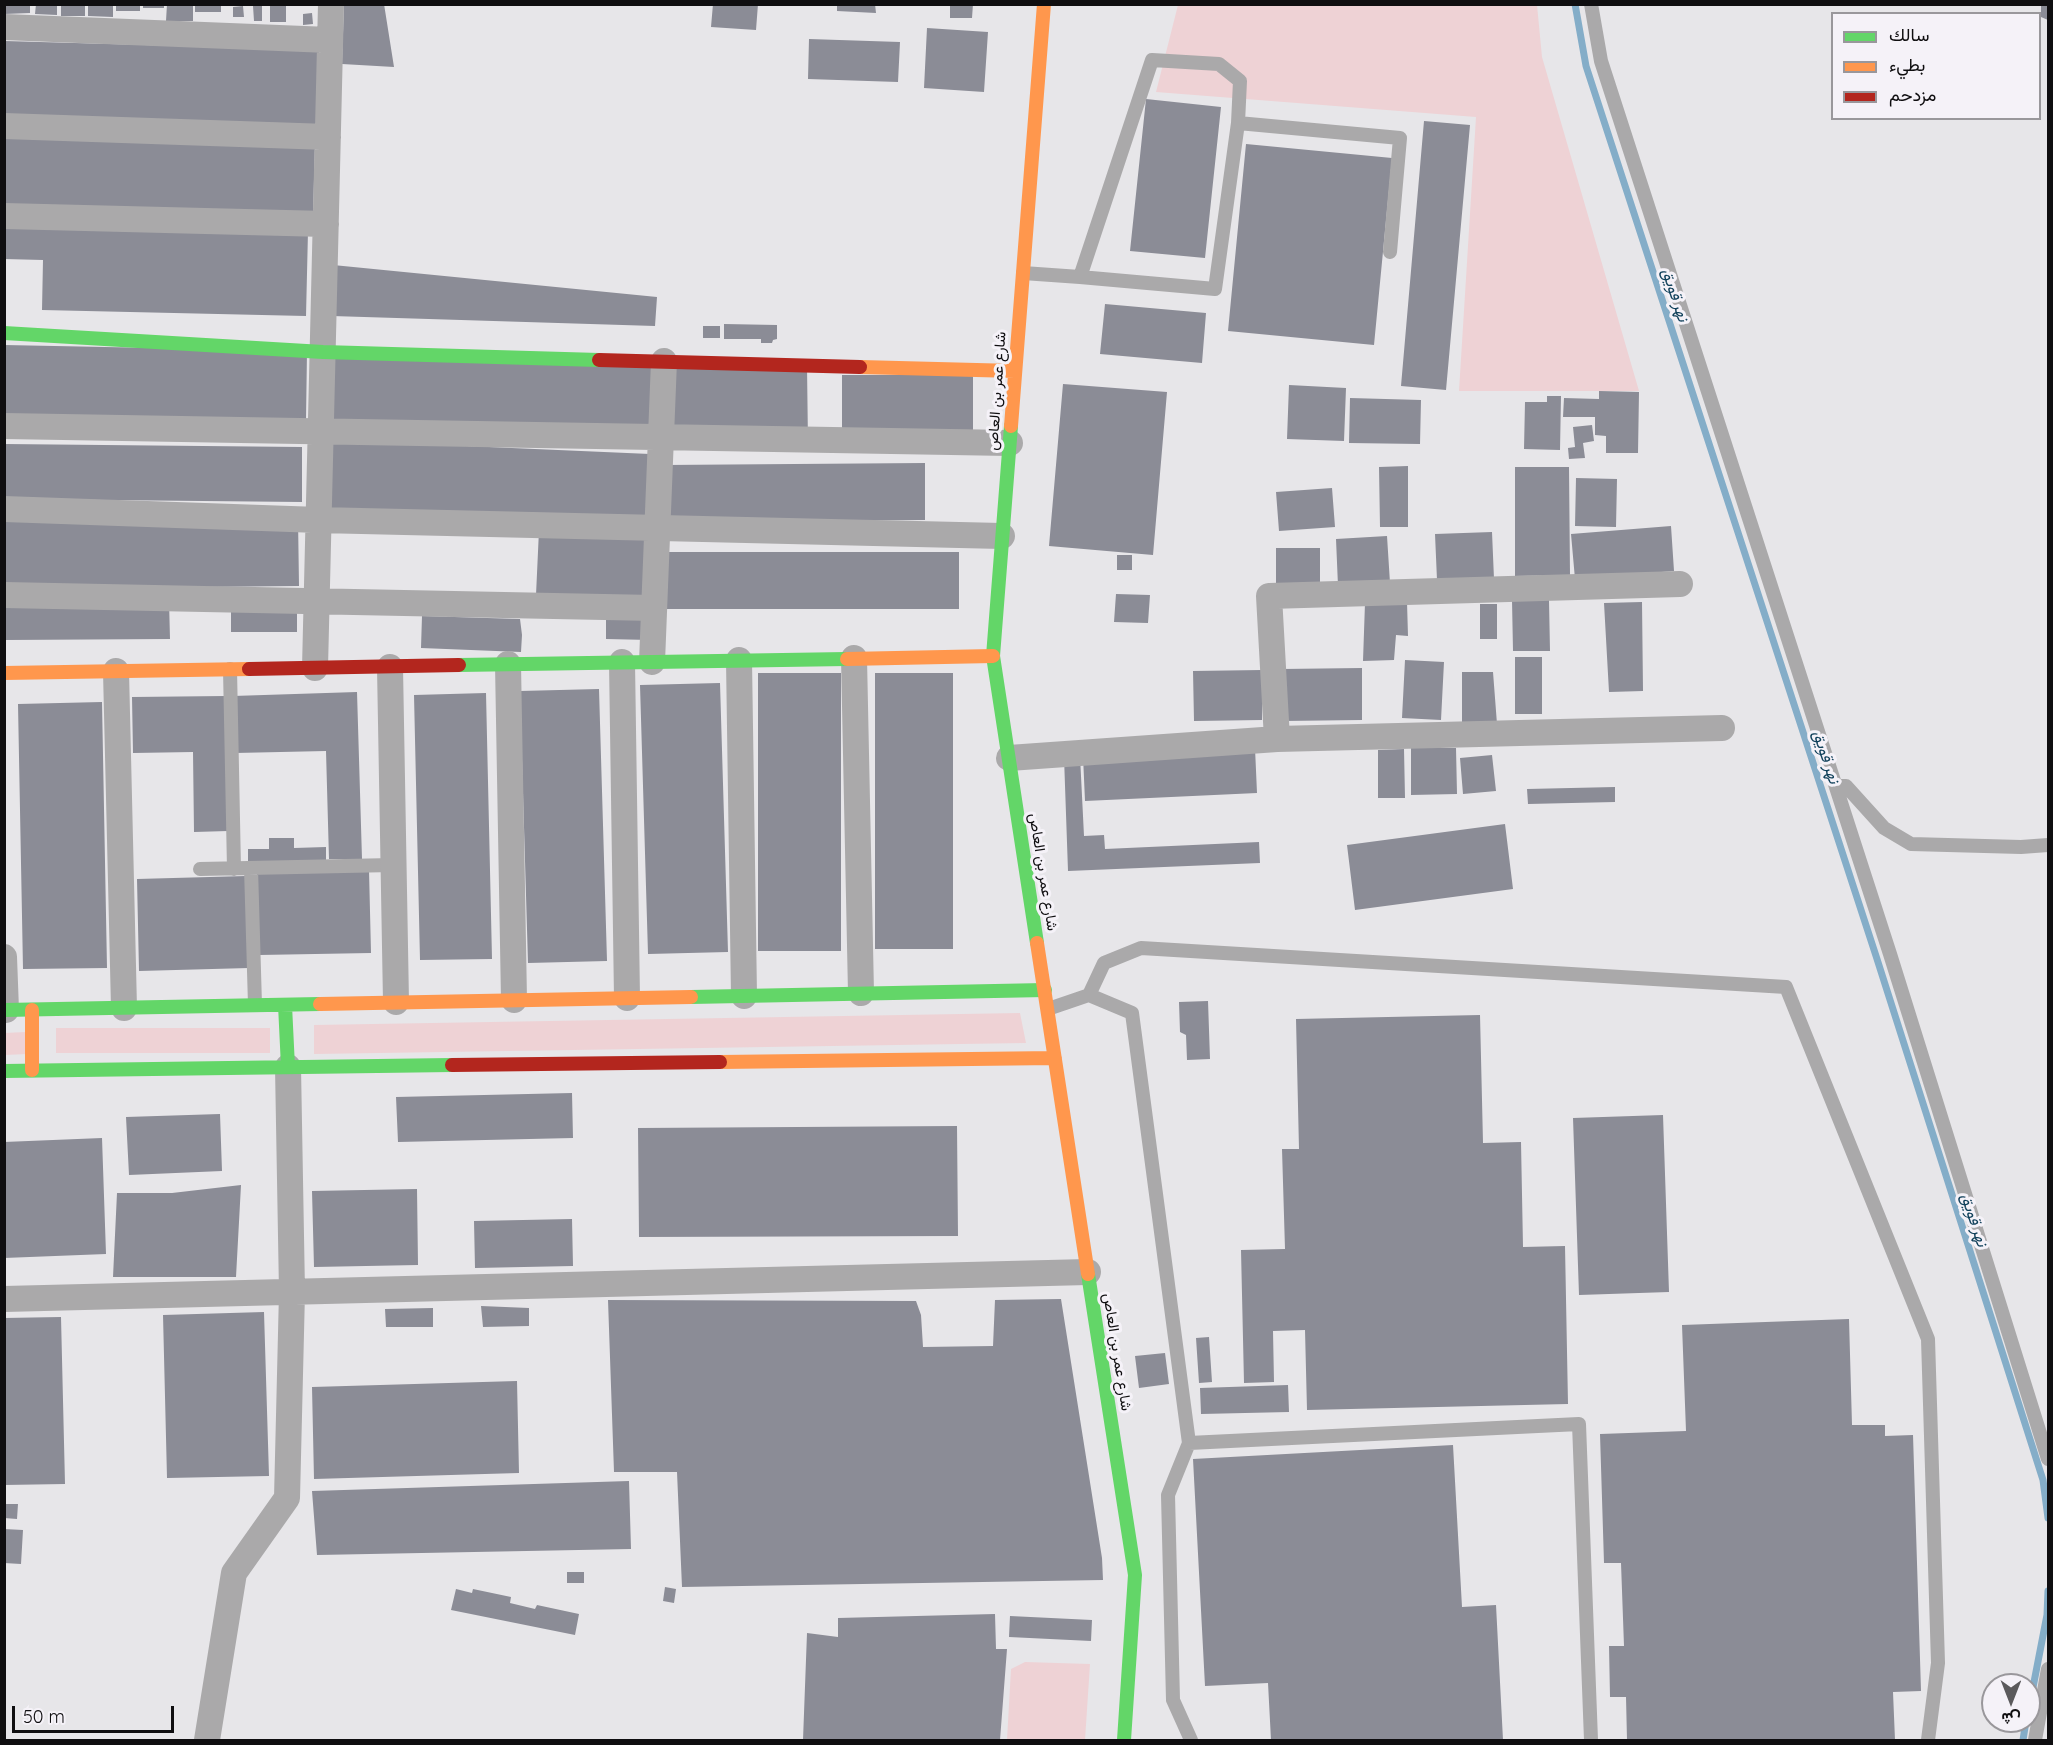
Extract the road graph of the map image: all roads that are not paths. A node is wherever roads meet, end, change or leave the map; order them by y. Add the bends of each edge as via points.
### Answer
1 (331, 4) edge
2 (1044, 4) edge
3 (1591, 4) edge
4 (4, 27) edge
5 (329, 40) junction
6 (1238, 123) junction
7 (4, 126) edge
8 (328, 137) junction
9 (4, 216) edge
10 (326, 224) junction
11 (1390, 252) dead end
12 (1023, 273) junction
13 (1080, 277) junction
14 (4, 333) edge
15 (323, 352) junction
16 (664, 362) junction
17 (1015, 371) junction
18 (4, 426) edge
19 (321, 432) junction
20 (661, 438) junction
21 (1010, 443) junction
22 (4, 509) edge
23 (319, 520) junction
24 (657, 528) junction
25 (1002, 536) junction
26 (1680, 584) dead end
27 (4, 595) edge
28 (316, 601) junction
29 (654, 608) junction
30 (993, 656) junction
31 (854, 658) junction
32 (739, 660) junction
33 (622, 662) junction
34 (652, 662) junction
35 (508, 664) junction
36 (390, 667) junction
37 (315, 668) junction
38 (230, 669) junction
39 (116, 671) junction
40 (4, 673) edge
41 (1722, 728) dead end
42 (1277, 739) junction
43 (1009, 758) junction
44 (1836, 786) junction
45 (2049, 845) edge
46 (393, 865) junction
47 (251, 868) junction
48 (200, 869) dead end
49 (234, 869) junction
50 (4, 957) edge
51 (1045, 990) junction
52 (861, 993) junction
53 (1089, 995) junction
54 (744, 996) junction
55 (627, 998) junction
56 (514, 1000) junction
57 (396, 1002) junction
58 (255, 1005) junction
59 (285, 1005) junction
60 (124, 1008) junction
61 (1048, 1009) junction
62 (5, 1010) edge
63 (32, 1010) junction
64 (1055, 1058) junction
65 (288, 1067) junction
66 (32, 1070) junction
67 (4, 1071) edge
68 (1088, 1272) junction
69 (292, 1292) junction
70 (4, 1299) edge
71 (1189, 1443) junction
72 (2049, 1459) edge
73 (2049, 1669) edge
74 (207, 1740) edge
75 (1124, 1740) edge
76 (1191, 1740) edge
77 (1591, 1740) edge
78 (1928, 1740) edge
79 (2035, 1740) edge

1 - 5 street
2 - 12 street, شارع عمر بن العاص
3 - 44 lane via 1601,61
4 - 5 street
5 - 8 street
6 - 11 lane via 1400,138
6 - 13 lane via 1215,289
6 - 13 lane via 1240,81 1219,64 1152,60
7 - 8 street
8 - 10 street
9 - 10 street
10 - 15 street
12 - 13 lane
12 - 17 street, شارع عمر بن العاص
14 - 15 street
15 - 16 street
15 - 19 street
16 - 17 street
16 - 20 street
17 - 21 street, شارع عمر بن العاص
18 - 19 street
19 - 20 street
19 - 23 street
20 - 21 street
20 - 24 street
21 - 25 street, شارع عمر بن العاص
22 - 23 street
23 - 24 street
23 - 28 street
24 - 25 street
24 - 29 street
25 - 30 street, شارع عمر بن العاص
26 - 42 street via 1269,596
27 - 28 street
28 - 29 street
28 - 37 street
29 - 34 street
30 - 31 street
30 - 43 street, شارع عمر بن العاص
31 - 32 street
31 - 52 street
32 - 34 street
32 - 54 street
33 - 34 street
33 - 35 street
33 - 55 street
35 - 36 street
35 - 56 street
36 - 37 street
36 - 46 street
37 - 38 street
38 - 39 street
38 - 49 lane
39 - 40 street
39 - 60 street
41 - 42 street
42 - 43 street
43 - 51 street, شارع عمر بن العاص
44 - 45 lane via 1846,786 1884,828 1911,844
44 - 72 lane
46 - 47 lane
46 - 57 street
47 - 49 lane
47 - 58 lane
48 - 49 lane
50 - 62 street
51 - 52 street
51 - 61 street, شارع عمر بن العاص
52 - 54 street
53 - 61 lane
53 - 71 lane via 1132,1012
53 - 78 lane via 1104,963 1141,948 1786,987 1928,1339 1938,1663
54 - 55 street
55 - 56 street
56 - 57 street
57 - 59 street
58 - 59 street
58 - 60 street
59 - 65 street
60 - 63 street
61 - 64 street, شارع عمر بن العاص
62 - 63 street
63 - 66 street
64 - 65 street
64 - 68 street, شارع عمر بن العاص
65 - 66 street
65 - 69 street
66 - 67 street
68 - 69 street
68 - 75 street, شارع عمر بن العاص via 1135,1575
69 - 70 street
69 - 74 street via 287,1498 234,1573
71 - 76 lane via 1168,1495 1173,1700
71 - 77 lane via 1579,1424
73 - 79 lane

